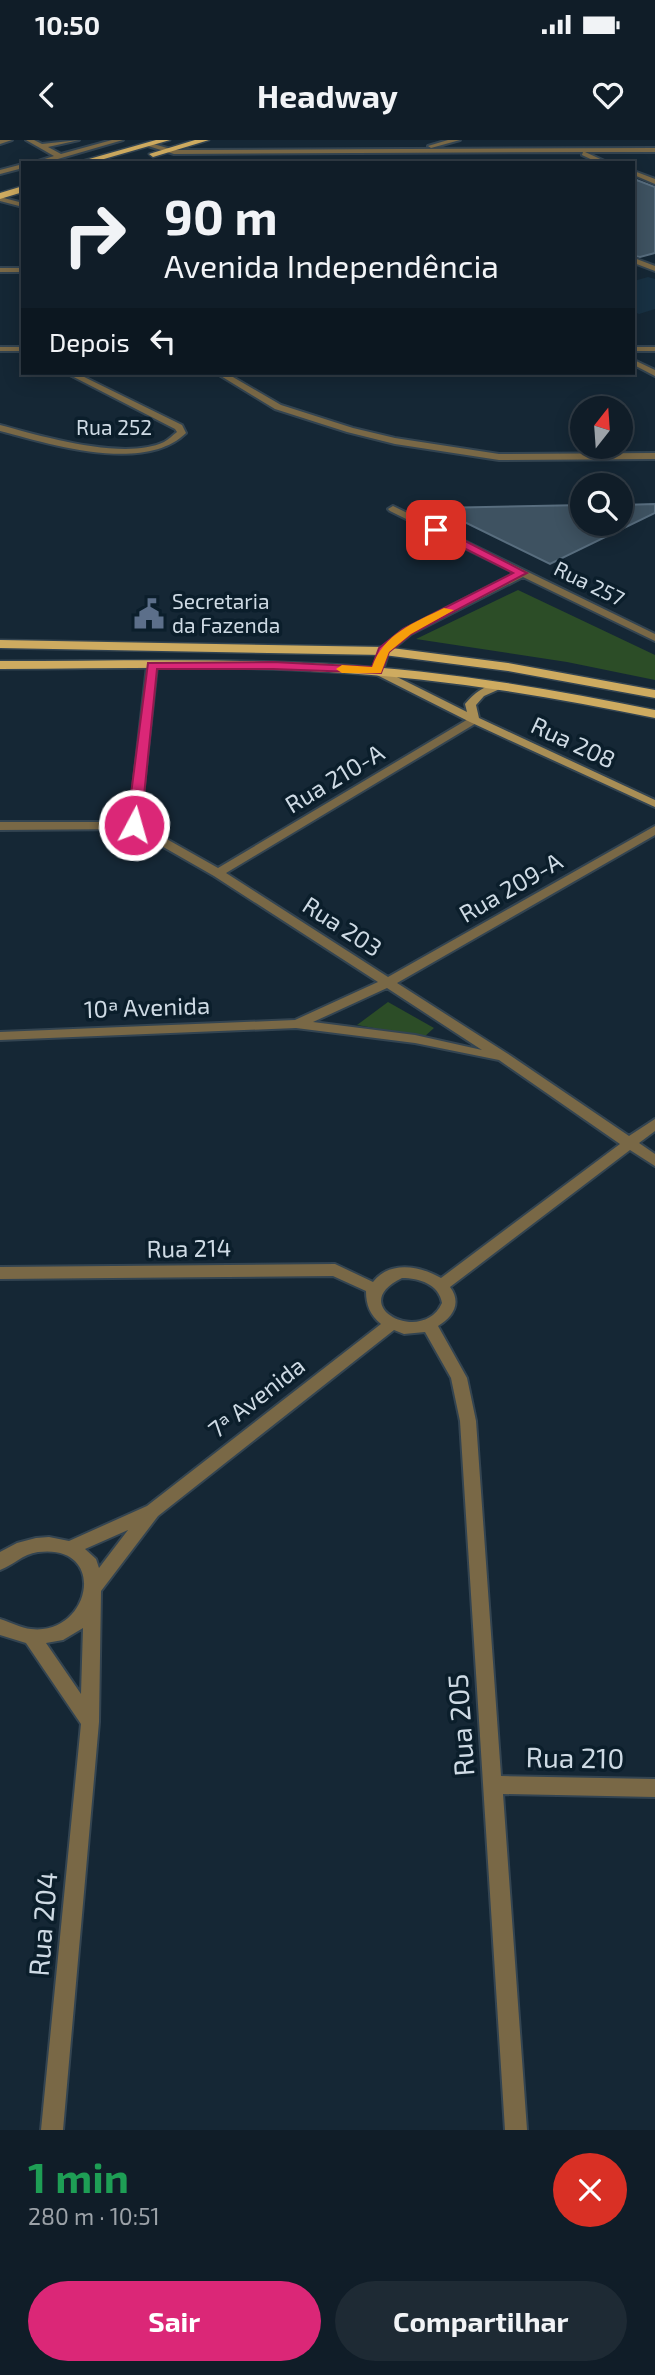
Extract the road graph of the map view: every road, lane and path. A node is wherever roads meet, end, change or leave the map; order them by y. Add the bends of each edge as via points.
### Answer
1 (9, 140) edge
2 (29, 140) edge
3 (75, 140) edge
4 (120, 140) edge
5 (166, 140) edge
6 (205, 140) edge
7 (232, 140) edge
8 (457, 140) edge
9 (465, 140) edge
10 (0, 142) edge
11 (155, 143) edge
12 (42, 146) junction
13 (576, 150) junction
14 (655, 150) edge
15 (164, 151) junction
16 (249, 151) junction
17 (482, 151) junction
18 (370, 152) junction
19 (409, 152) junction
20 (60, 156) junction
21 (394, 160) dead end
22 (42, 161) edge
23 (87, 161) edge
24 (126, 161) edge
25 (404, 161) edge
26 (601, 161) edge
27 (21, 167) edge
28 (0, 172) edge
29 (635, 173) edge
30 (21, 178) edge
31 (655, 181) edge
32 (0, 183) edge
33 (21, 190) edge
34 (0, 197) edge
35 (21, 204) edge
36 (655, 258) edge
37 (637, 262) edge
38 (655, 269) edge
39 (0, 270) edge
40 (21, 270) edge
41 (0, 349) edge
42 (21, 349) edge
43 (635, 349) edge
44 (655, 349) edge
45 (635, 363) edge
46 (655, 373) edge
47 (73, 375) edge
48 (223, 375) edge
49 (0, 428) edge
50 (655, 456) edge
51 (393, 509) dead end
52 (522, 573) junction
53 (655, 638) edge
54 (0, 644) edge
55 (384, 651) junction
56 (0, 665) edge
57 (152, 666) junction
58 (377, 671) junction
59 (498, 686) junction
60 (655, 694) edge
61 (655, 714) edge
62 (474, 720) junction
63 (655, 804) edge
64 (0, 825) edge
65 (134, 825) junction
66 (655, 830) edge
67 (218, 873) junction
68 (387, 983) junction
69 (296, 1024) junction
70 (0, 1037) edge
71 (506, 1059) junction
72 (655, 1124) edge
73 (631, 1143) junction
74 (655, 1161) edge
75 (0, 1273) edge
76 (442, 1285) junction
77 (374, 1289) junction
78 (391, 1324) junction
79 (429, 1325) junction
80 (153, 1511) junction
81 (69, 1549) junction
82 (9, 1550) edge
83 (0, 1563) edge
84 (94, 1594) junction
85 (12, 1636) edge
86 (90, 1722) junction
87 (494, 1785) junction
88 (655, 1788) edge
89 (52, 2130) edge
90 (516, 2130) edge

1 - 10 street
2 - 12 street
3 - 12 street
4 - 20 street
5 - 11 main road
6 - 15 main road
7 - 16 street
8 - 19 street
9 - 17 street
11 - 15 street
11 - 23 main road
12 - 20 street
13 - 14 street
13 - 17 street
13 - 26 street
15 - 16 street
15 - 24 main road
16 - 18 street
17 - 19 street
18 - 19 street
18 - 21 street
19 - 25 street
20 - 22 street
27 - 28 street
29 - 31 street
30 - 32 main road
33 - 34 main road
34 - 35 street
36 - 37 street
37 - 38 street
39 - 40 street
41 - 42 street
43 - 44 street
45 - 46 street
47 - 49 street, Rua 252 via 182,433 166,444 124,450 55,443
48 - 50 street via 278,407 395,441 499,457
51 - 52 street, Rua 257
52 - 53 street, Rua 257
52 - 55 street via 407,632
54 - 55 main road
55 - 58 street
55 - 60 main road via 508,667
56 - 57 main road
57 - 58 main road
57 - 65 street
58 - 59 main road
58 - 62 street, Rua 208
59 - 61 main road
59 - 62 street via 470,704
62 - 63 street, Rua 208
62 - 67 street, Rua 210-A
64 - 65 street
65 - 67 street, Rua 203
66 - 68 street, Rua 209-A
67 - 68 street, Rua 203
68 - 69 street, 10ª Avenida
68 - 71 street, Rua 203
69 - 70 street, 10ª Avenida
69 - 71 street, 10ª Avenida via 415,1039
71 - 73 street, Rua 203
72 - 73 street
73 - 74 street, Rua 203
73 - 76 street
75 - 77 street, Rua 214 via 335,1270
76 - 77 street via 412,1272 389,1276
76 - 79 street via 447,1294 445,1312
77 - 78 street via 375,1309
78 - 79 street
78 - 80 street, 7ª Avenida
79 - 87 street, Rua 205 via 459,1378 468,1421
80 - 81 street, 7ª Avenida
80 - 84 street, 7ª Avenida
81 - 82 street via 53,1544
81 - 84 street via 88,1564
82 - 83 street
84 - 85 street, 7ª Avenida via 83,1617 69,1629 51,1636
84 - 86 street, Rua 204
85 - 86 street
86 - 89 street, Rua 204
87 - 88 street, Rua 210
87 - 90 street, Rua 205

